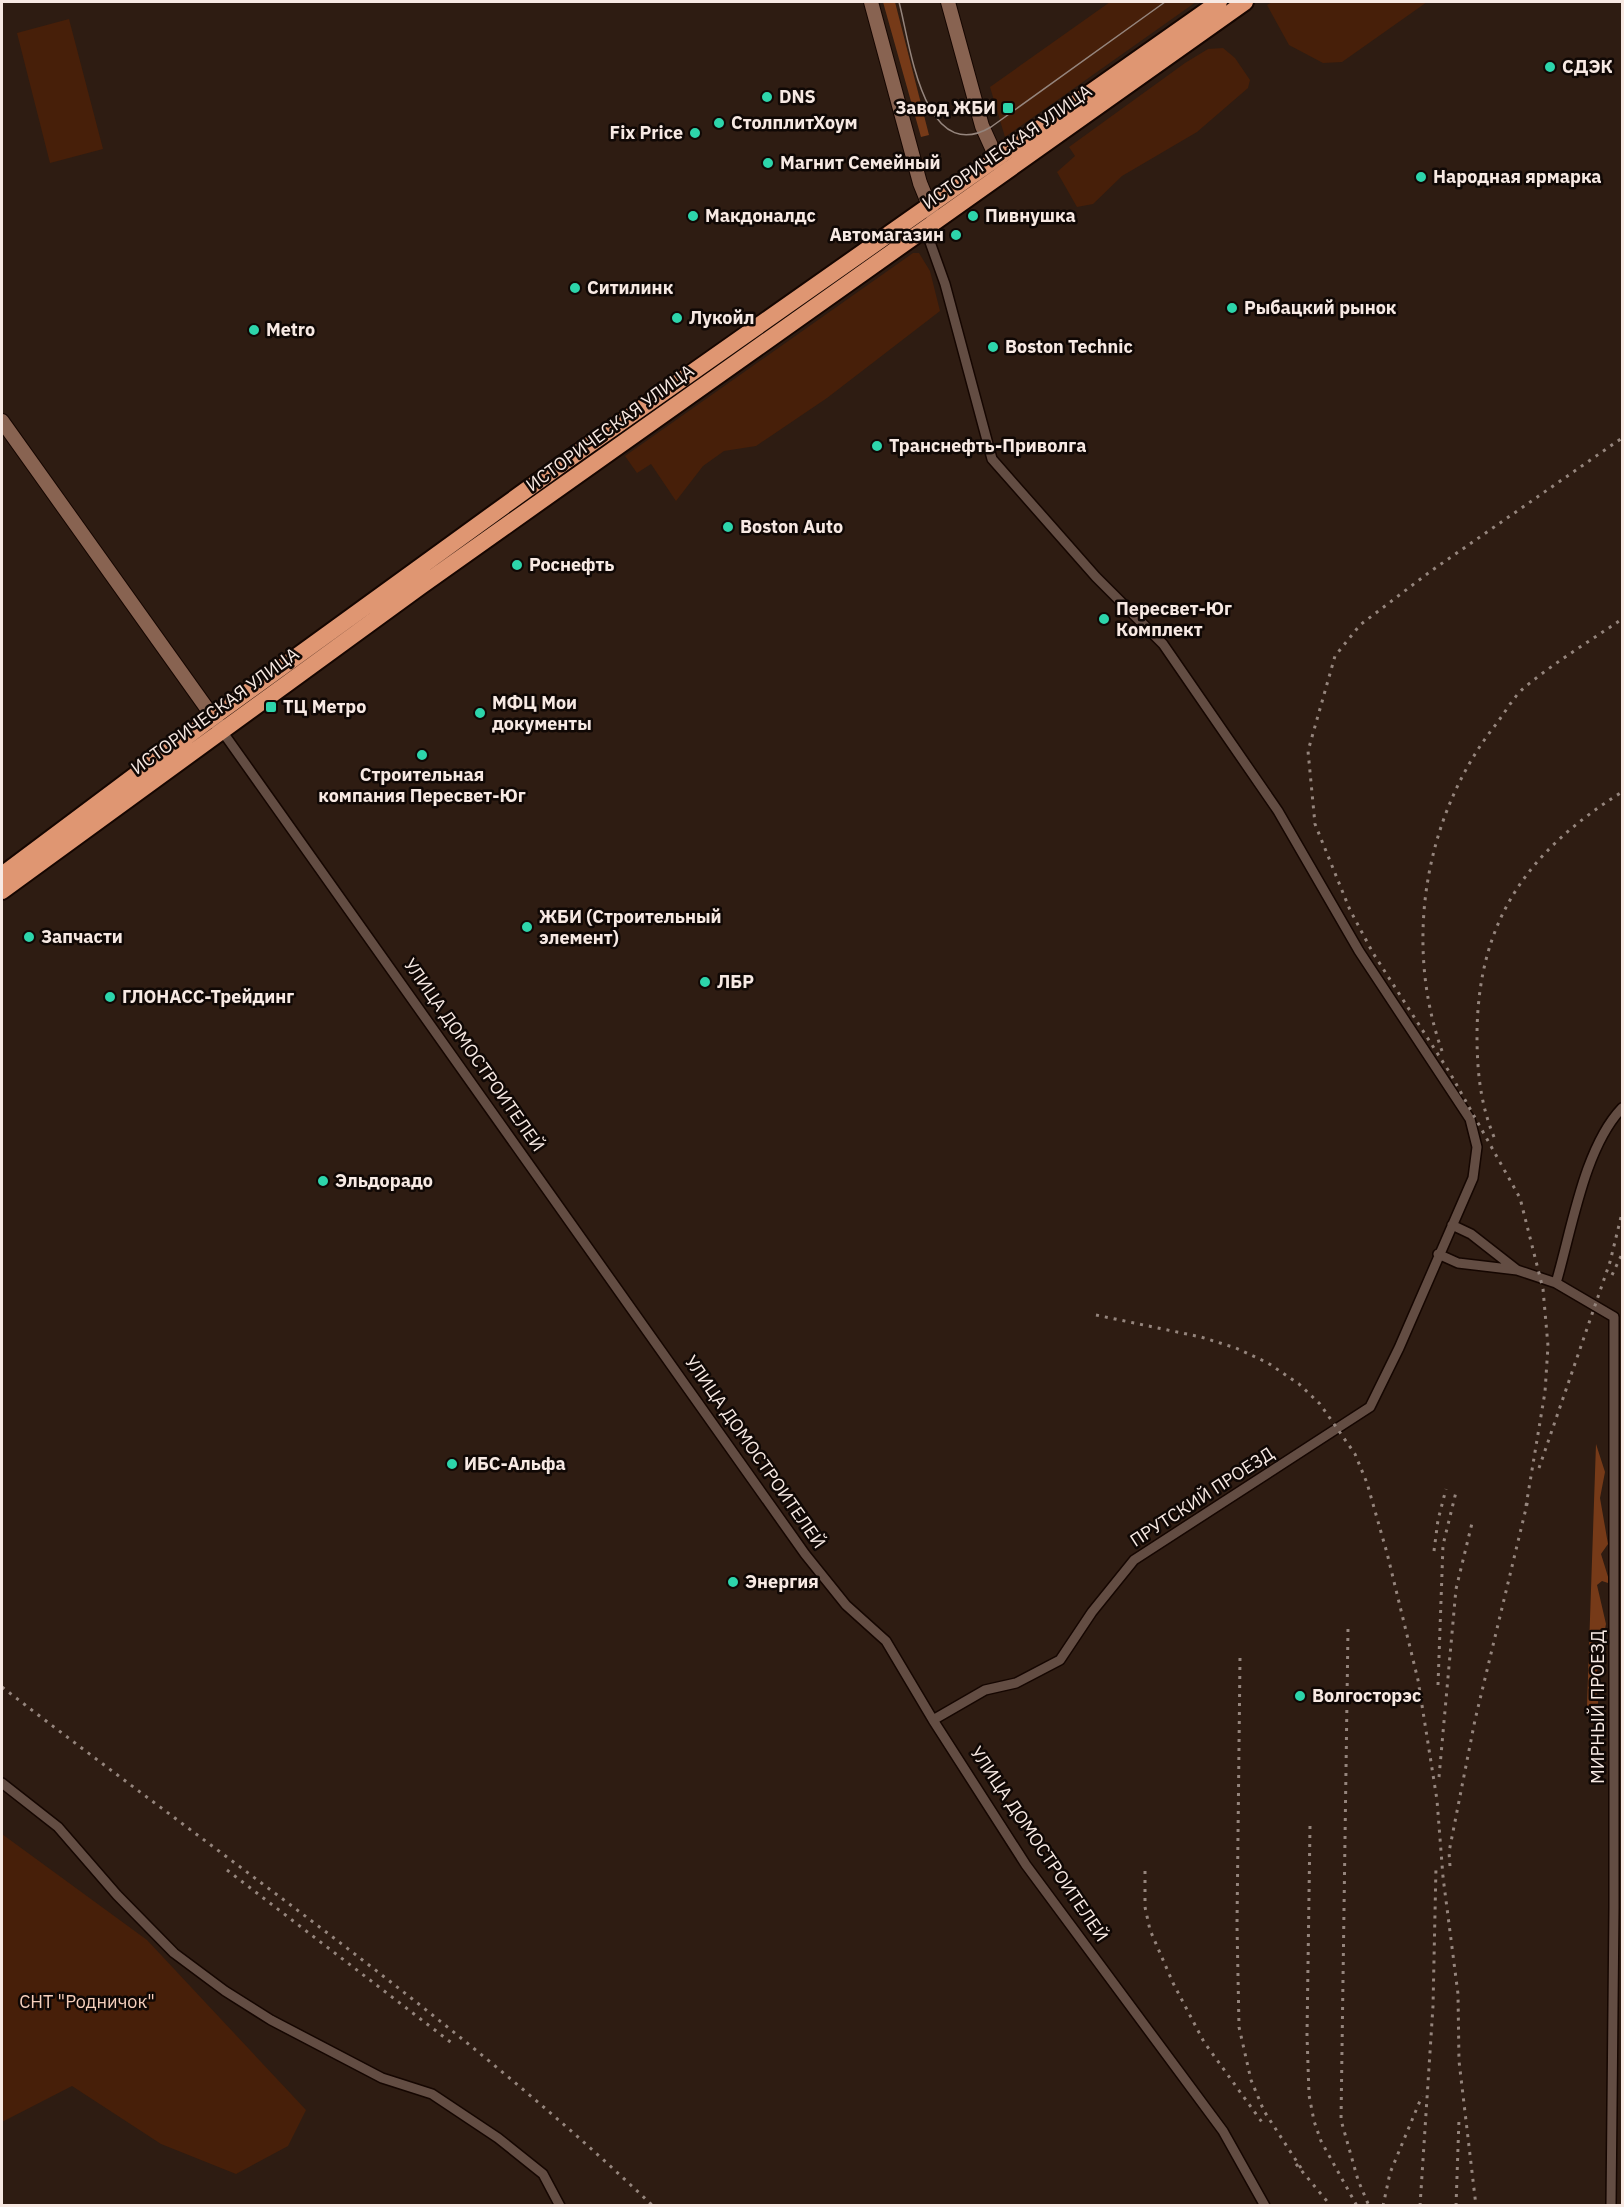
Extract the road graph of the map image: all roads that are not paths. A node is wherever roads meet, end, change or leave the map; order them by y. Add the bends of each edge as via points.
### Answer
1 (871, 2) edge
2 (948, 2) edge
3 (1219, 2) edge
4 (1245, 2) edge
5 (1000, 166) junction
6 (930, 218) junction
7 (2, 421) edge
8 (218, 724) junction
9 (2, 875) edge
10 (2, 891) edge
11 (1623, 1108) edge
12 (1452, 1225) junction
13 (1438, 1254) junction
14 (1517, 1270) junction
15 (1556, 1283) junction
16 (933, 1720) junction
17 (2, 1784) edge
18 (1618, 1908) edge
19 (560, 2205) edge
20 (1265, 2205) edge
21 (1611, 2205) edge

1 - 6 main road
2 - 5 main road via 982,126
3 - 5 highway, ИСТОРИЧЕСКАЯ УЛИЦА
4 - 5 highway, ИСТОРИЧЕСКАЯ УЛИЦА
5 - 6 highway, ИСТОРИЧЕСКАЯ УЛИЦА
6 - 8 highway, ИСТОРИЧЕСКАЯ УЛИЦА via 421,586
6 - 12 street, ПРУТСКИЙ ПРОЕЗД via 992,459 1096,577 1163,645 1278,811 1359,951 1470,1119 1477,1147 1473,1178
7 - 8 main road
8 - 9 highway, ИСТОРИЧЕСКАЯ УЛИЦА
8 - 10 highway, ИСТОРИЧЕСКАЯ УЛИЦА
8 - 16 street, УЛИЦА ДОМОСТРОИТЕЛЕЙ via 805,1554 846,1605 886,1641
11 - 15 street via 1608,1123 1595,1147
12 - 13 street, ПРУТСКИЙ ПРОЕЗД
12 - 14 street via 1471,1234
13 - 14 street via 1458,1263
13 - 16 street, ПРУТСКИЙ ПРОЕЗД via 1370,1407 1134,1560 1060,1660 1016,1683 985,1690
14 - 15 street, МИРНЫЙ ПРОЕЗД
15 - 18 street, МИРНЫЙ ПРОЕЗД via 1614,1317
16 - 20 street, УЛИЦА ДОМОСТРОИТЕЛЕЙ via 1026,1865 1223,2131
17 - 19 street via 58,1827 174,1953 271,2020 382,2078 432,2094 543,2174
18 - 21 street, МИРНЫЙ ПРОЕЗД

